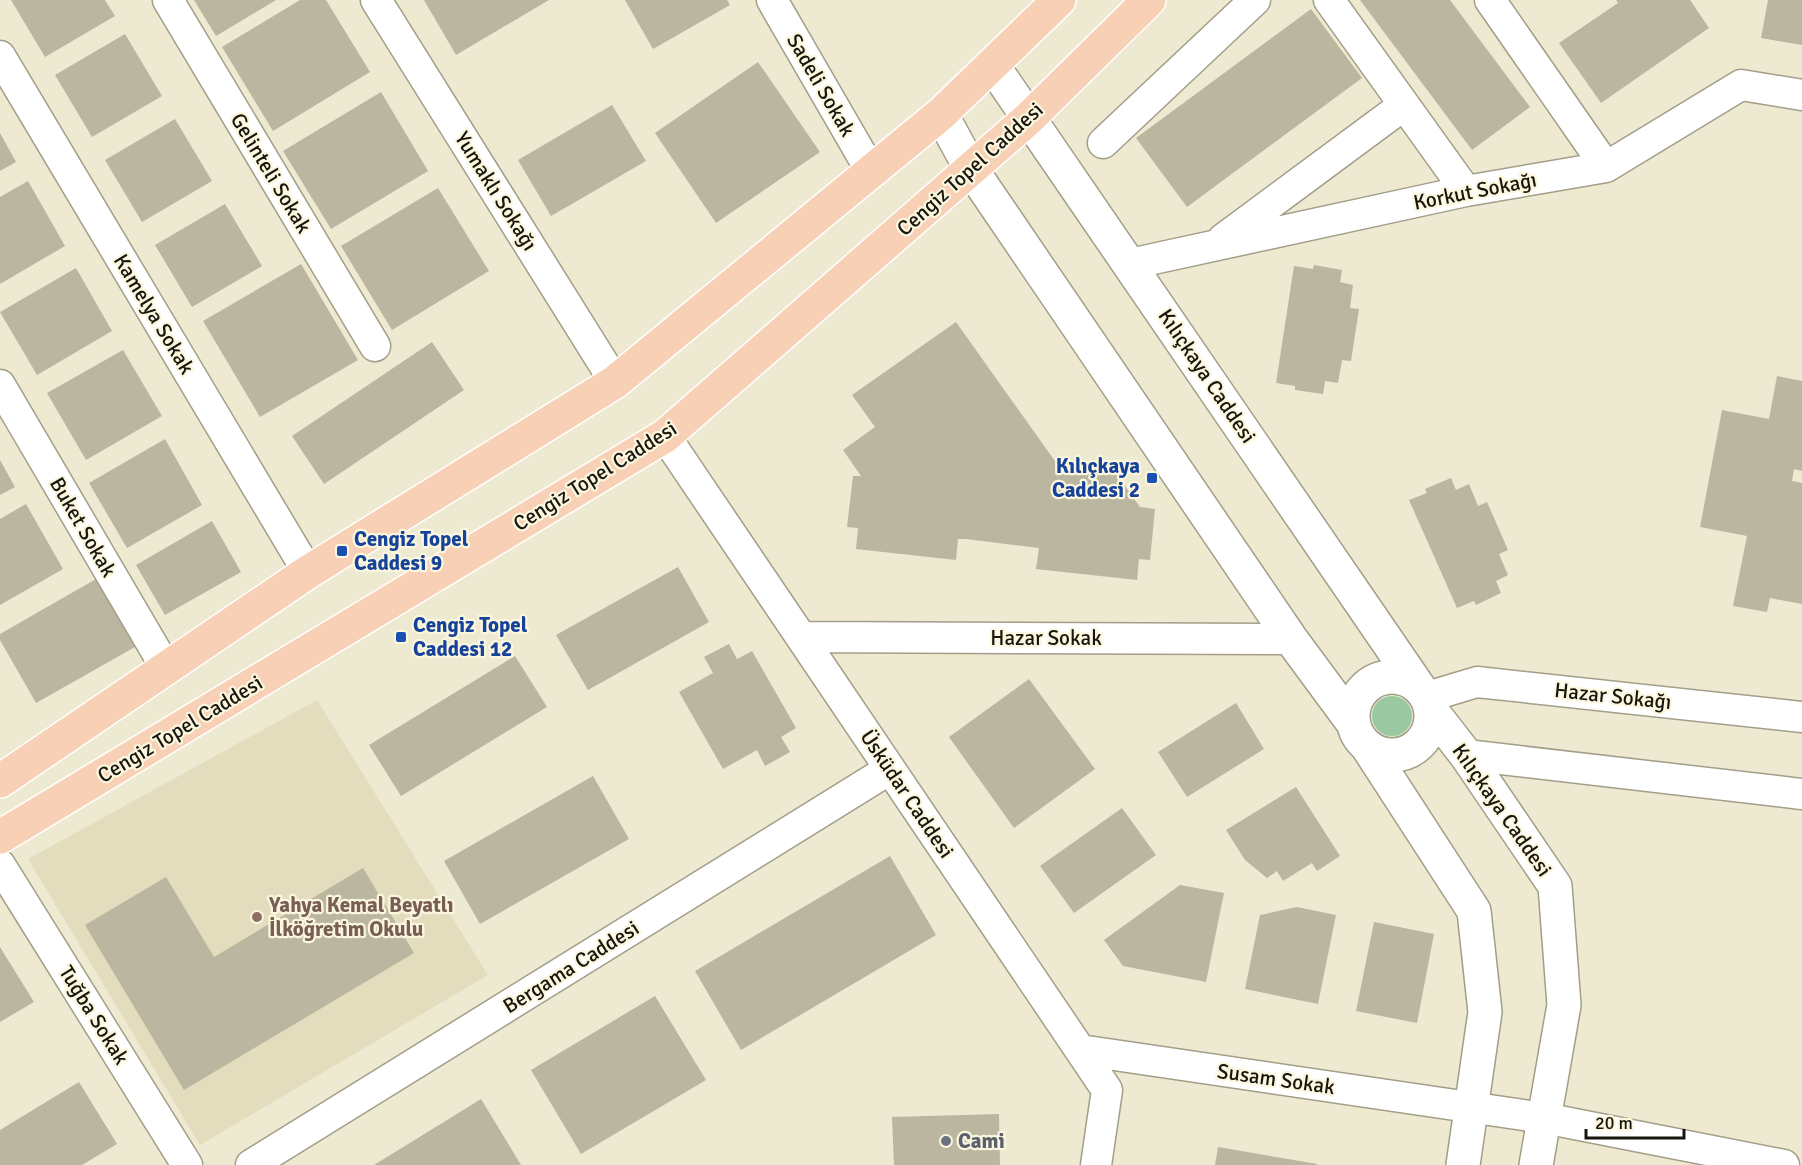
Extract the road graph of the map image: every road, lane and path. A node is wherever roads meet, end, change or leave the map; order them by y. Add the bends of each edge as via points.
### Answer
1 (168, 0) edge
2 (376, 0) edge
3 (772, 0) edge
4 (1059, 0) edge
5 (1149, 0) edge
6 (1255, 0) edge
7 (1329, 0) edge
8 (1490, 0) edge
9 (0, 56) edge
10 (993, 66) junction
11 (1802, 95) edge
12 (1404, 105) junction
13 (941, 114) junction
14 (1028, 119) junction
15 (1103, 144) dead end
16 (1606, 167) junction
17 (971, 169) junction
18 (871, 171) junction
19 (1466, 191) junction
20 (1215, 246) junction
21 (1130, 264) junction
22 (375, 346) dead end
23 (615, 382) junction
24 (0, 385) edge
25 (665, 436) junction
26 (308, 572) junction
27 (801, 637) junction
28 (1291, 639) junction
29 (166, 668) junction
30 (1426, 698) junction
31 (1802, 717) edge
32 (1360, 735) junction
33 (1466, 755) junction
34 (890, 770) junction
35 (2, 774) edge
36 (1802, 794) edge
37 (0, 837) edge
38 (0, 865) edge
39 (1080, 1050) junction
40 (1473, 1108) junction
41 (1544, 1118) junction
42 (187, 1165) edge
43 (251, 1165) edge
44 (1096, 1165) edge
45 (1463, 1165) edge
46 (1536, 1165) edge
47 (1784, 1165) edge

1 - 22 street, Gelinteli Sokak
2 - 23 street, Yumaklı Sokağı
3 - 18 street, Sadeli Sokak
4 - 10 main road
5 - 14 main road, Cengiz Topel Caddesi
6 - 15 street
7 - 12 street
8 - 16 street
9 - 26 street, Kamelya Sokak
10 - 13 main road
10 - 14 street, Kılıçkaya Caddesi
11 - 16 street, Korkut Sokağı via 1741,85
12 - 19 street
12 - 20 street
13 - 17 street
13 - 18 main road
14 - 17 main road, Cengiz Topel Caddesi
14 - 21 street, Kılıçkaya Caddesi
16 - 19 street, Korkut Sokağı
17 - 25 main road, Cengiz Topel Caddesi
17 - 28 street
18 - 23 main road
19 - 20 street, Korkut Sokağı
20 - 21 street, Korkut Sokağı
21 - 30 street, Kılıçkaya Caddesi
23 - 26 main road
24 - 29 street, Buket Sokak
25 - 27 street, Üsküdar Caddesi
25 - 37 main road, Cengiz Topel Caddesi
26 - 29 main road
27 - 28 street, Hazar Sokak
27 - 34 street, Üsküdar Caddesi
28 - 32 street
29 - 35 main road
30 - 31 street, Hazar Sokağı via 1477,682
30 - 32 street via 1432,724 1427,737 1406,754 1378,753
30 - 32 street via 1406,679 1393,677 1373,683 1358,696 1353,709
30 - 33 street, Kılıçkaya Caddesi
32 - 40 street via 1474,911 1485,1012
33 - 36 street
33 - 41 street, Kılıçkaya Caddesi via 1555,886 1564,1005
34 - 39 street, Üsküdar Caddesi
34 - 43 street, Bergama Caddesi
38 - 42 street, Tuğba Sokak
39 - 40 street, Susam Sokak
39 - 44 street, Üsküdar Caddesi via 1107,1090
40 - 41 street, Susam Sokak
40 - 45 street
41 - 46 street, Kılıçkaya Caddesi
41 - 47 street, Susam Sokak

